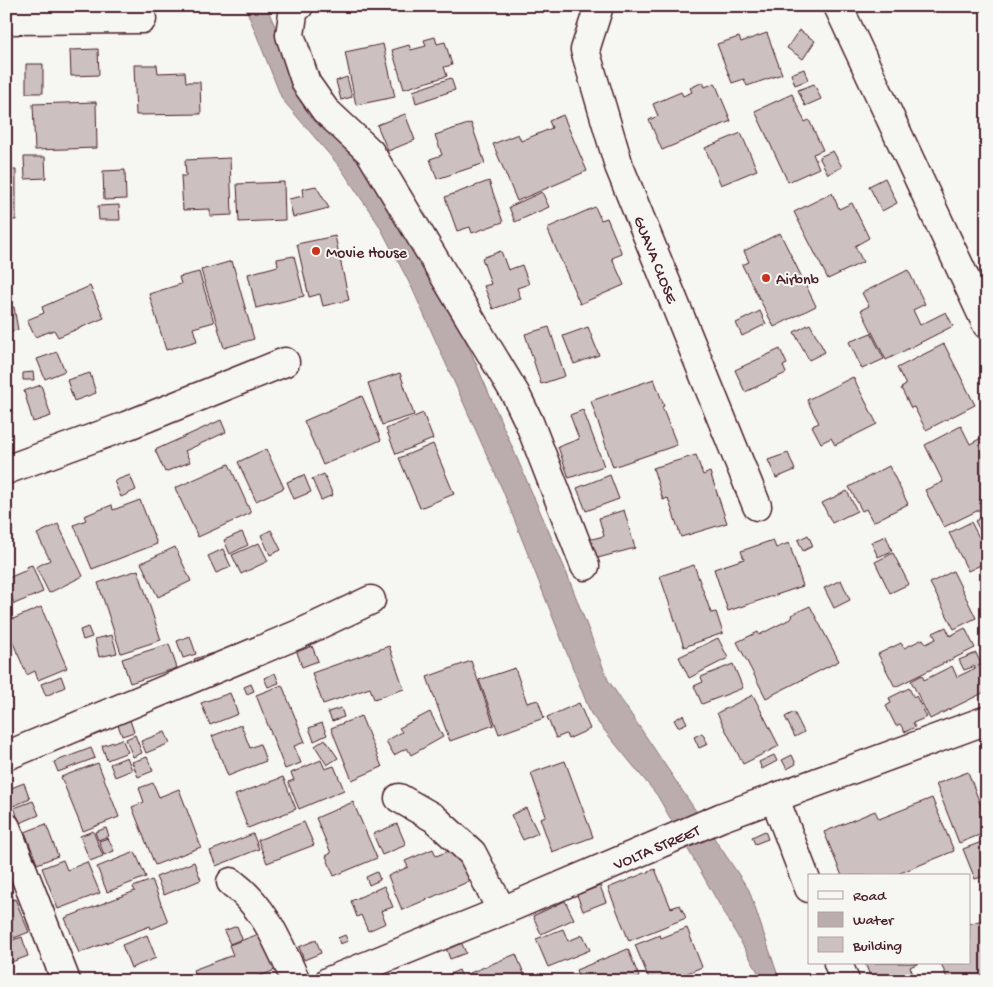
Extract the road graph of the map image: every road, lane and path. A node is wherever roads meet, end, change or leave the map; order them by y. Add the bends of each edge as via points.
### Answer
1 (298, 6) edge
2 (600, 6) edge
3 (838, 6) edge
4 (142, 19) dead end
5 (6, 20) edge
6 (987, 325) edge
7 (285, 362) dead end
8 (6, 470) edge
9 (757, 506) dead end
10 (584, 566) dead end
11 (371, 600) dead end
12 (987, 720) edge
13 (6, 756) edge
14 (399, 798) dead end
15 (774, 799) junction
16 (6, 827) edge
17 (231, 882) dead end
18 (808, 885) edge
19 (502, 911) junction
20 (838, 964) edge
21 (391, 969) edge
22 (66, 981) edge
23 (296, 981) edge
24 (329, 981) edge
25 (845, 981) edge

1 - 10 street via 294,7 290,35 306,84 325,110 370,152 516,395
2 - 9 street, GUAVA CLOSE via 584,50 619,166
3 - 6 street
4 - 5 street
7 - 8 street
11 - 13 street via 299,634
12 - 15 street, VOLTA STREET
14 - 19 street via 434,818 472,852
15 - 18 street
15 - 19 street, VOLTA STREET via 722,817
16 - 22 street
17 - 23 street via 252,898 265,916
19 - 21 street, VOLTA STREET
20 - 25 street
21 - 24 street, VOLTA STREET

